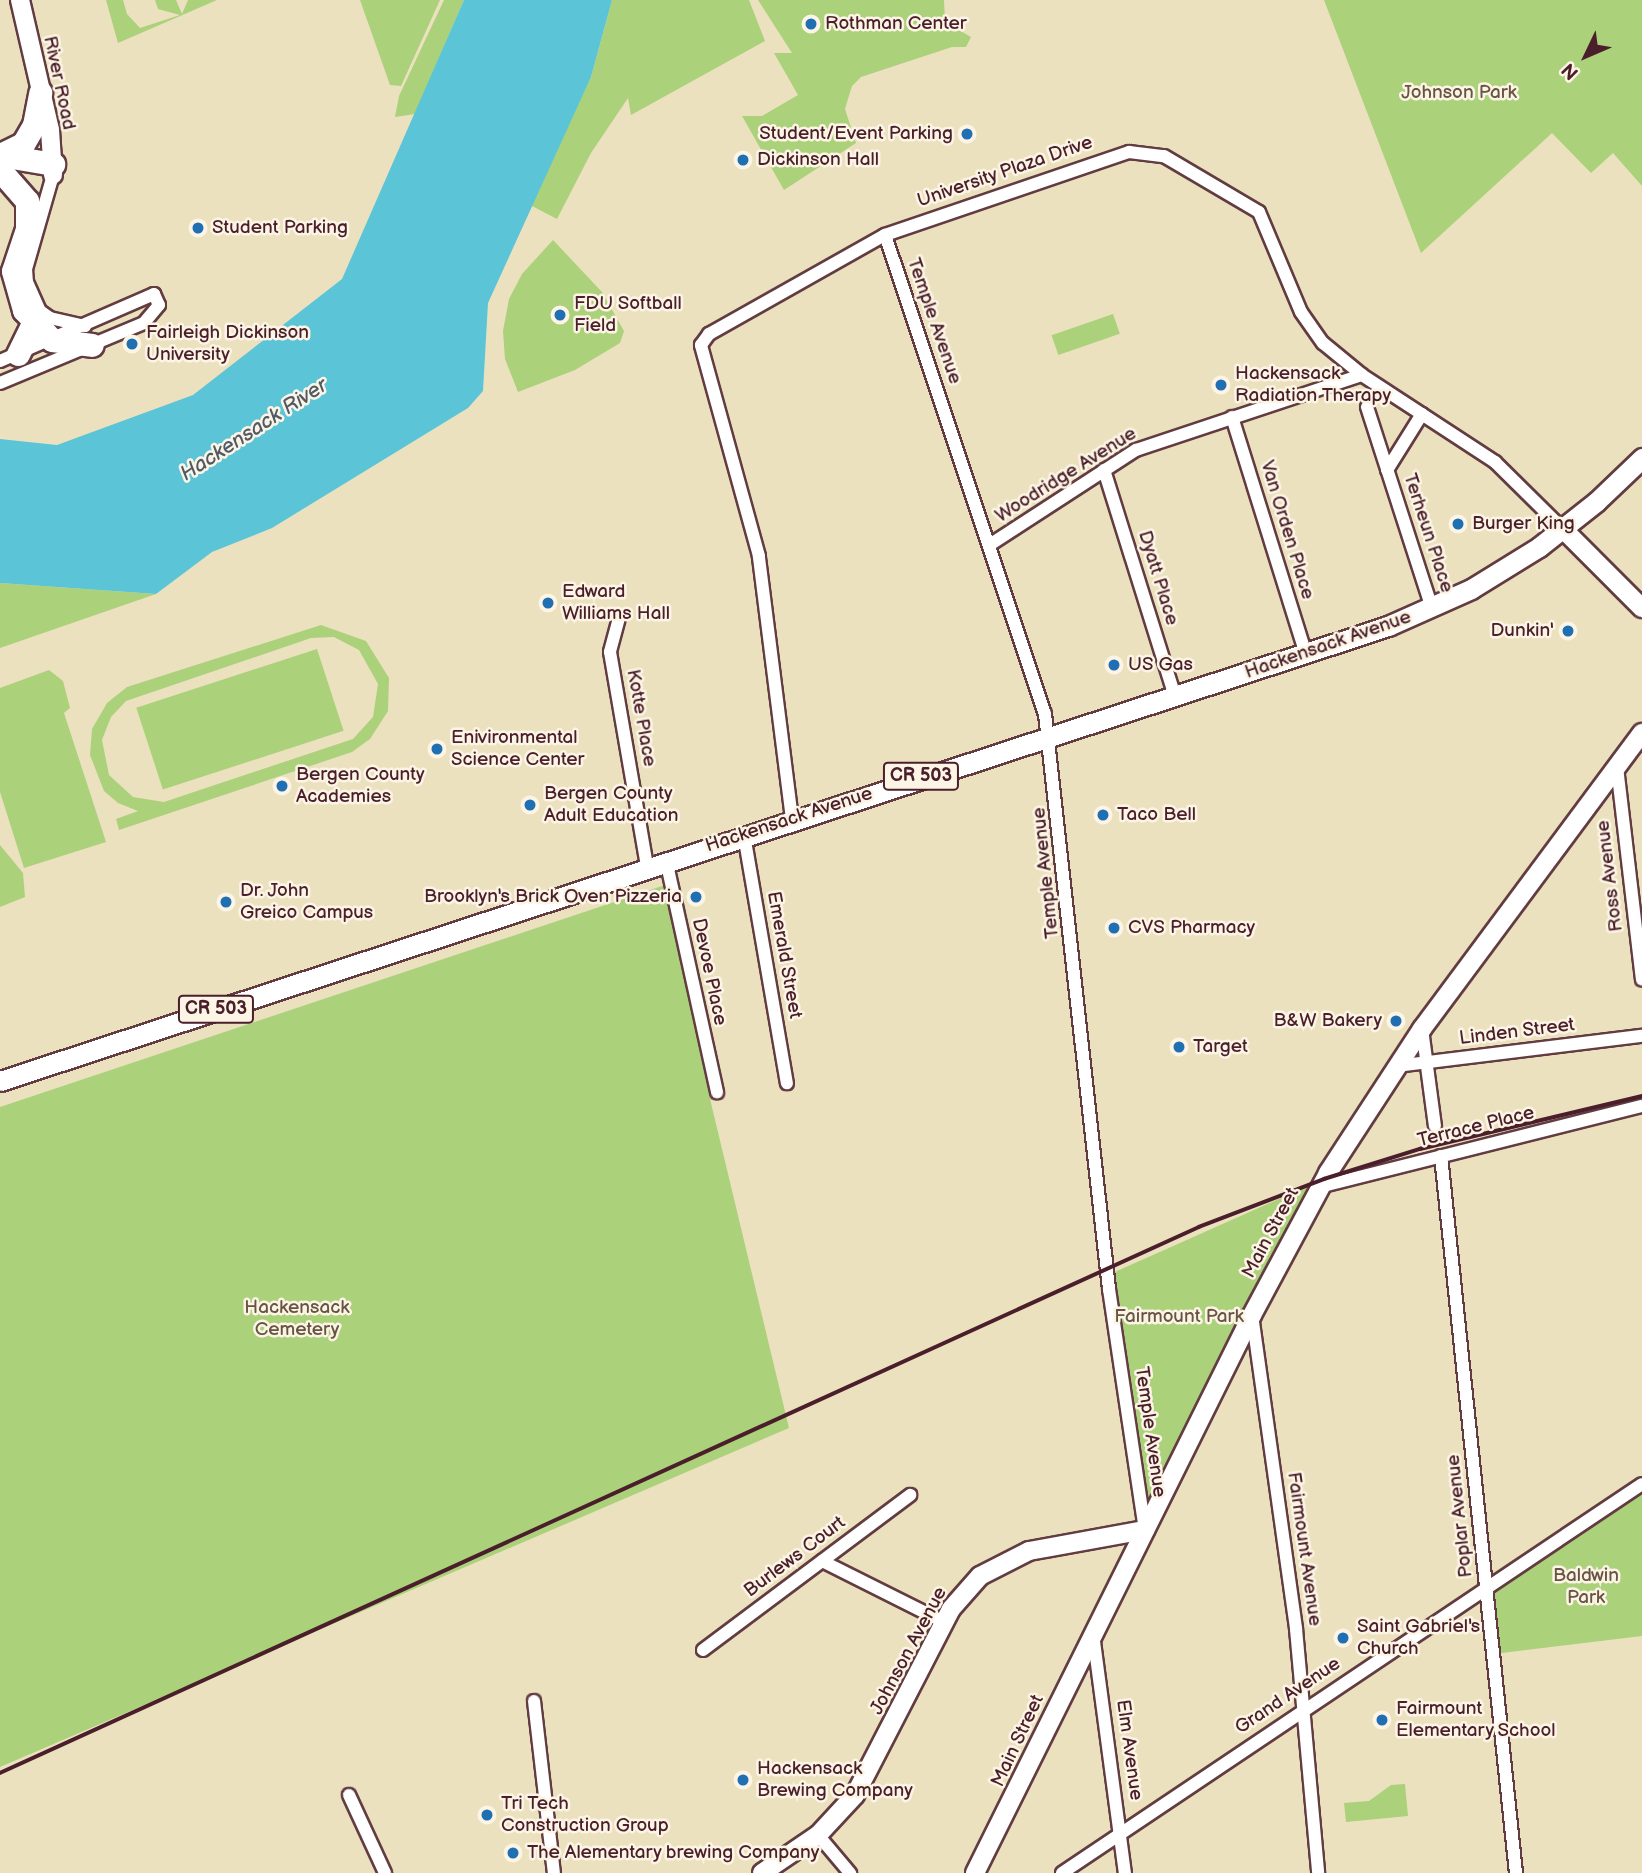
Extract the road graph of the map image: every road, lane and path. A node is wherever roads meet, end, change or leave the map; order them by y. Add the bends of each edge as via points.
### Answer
1 (20, 0) edge
2 (40, 93) junction
3 (0, 155) edge
4 (53, 169) junction
5 (0, 170) edge
6 (885, 235) junction
7 (33, 323) junction
8 (89, 335) junction
9 (52, 340) junction
10 (9, 358) edge
11 (1362, 375) junction
12 (0, 383) edge
13 (1367, 407) dead end
14 (1422, 414) junction
15 (1231, 417) junction
16 (1642, 457) edge
17 (1104, 470) junction
18 (1387, 470) junction
19 (1563, 529) junction
20 (991, 544) junction
21 (1432, 608) junction
22 (1642, 608) edge
23 (619, 618) dead end
24 (1306, 654) junction
25 (1175, 697) junction
26 (1642, 733) edge
27 (1049, 734) junction
28 (1617, 767) junction
29 (792, 818) junction
30 (744, 835) junction
31 (666, 860) junction
32 (647, 866) junction
33 (1642, 981) edge
34 (1422, 1029) junction
35 (1642, 1036) edge
36 (1427, 1062) junction
37 (1396, 1066) junction
38 (0, 1081) edge
39 (787, 1083) dead end
40 (717, 1092) dead end
41 (1642, 1107) edge
42 (1435, 1126) dead end
43 (1441, 1156) junction
44 (1319, 1187) junction
45 (1252, 1315) junction
46 (1642, 1484) edge
47 (910, 1495) dead end
48 (1145, 1530) junction
49 (822, 1561) junction
50 (1487, 1586) junction
51 (944, 1622) junction
52 (1093, 1633) junction
53 (703, 1650) dead end
54 (534, 1701) dead end
55 (1301, 1710) junction
56 (349, 1795) dead end
57 (1120, 1830) junction
58 (818, 1835) junction
59 (385, 1873) edge
60 (554, 1873) edge
61 (762, 1873) edge
62 (850, 1873) edge
63 (975, 1873) edge
64 (1062, 1873) edge
65 (1125, 1873) edge
66 (1318, 1873) edge
67 (1516, 1873) edge

1 - 2 main road, River Road
2 - 3 highway via 34,125 23,144
2 - 4 main road, River Road
3 - 4 highway
4 - 5 highway
4 - 8 street via 26,269 27,282 40,310
5 - 7 highway via 27,201 27,229 13,271 24,310
6 - 11 street, University Plaza Drive via 1129,152 1164,156 1259,212 1308,326
6 - 20 street, Temple Avenue
6 - 29 street, University Plaza Drive via 709,334 701,345 759,556
7 - 9 highway
7 - 10 highway
8 - 8 street via 144,323 157,312 154,294
8 - 9 highway
8 - 12 street
9 - 10 street
11 - 14 street, University Plaza Drive
11 - 15 street, Woodridge Avenue
13 - 18 street, Terheun Place
14 - 18 street, Terheun Place
14 - 19 street, University Plaza Drive via 1495,462
15 - 17 street, Woodridge Avenue via 1136,450
15 - 24 street, Van Orden Place
16 - 19 main road, CR 503
17 - 20 street, Woodridge Avenue
17 - 25 street, Dyatt Place
18 - 21 street, Terheun Place
19 - 21 main road, Hackensack Avenue / CR 503 via 1510,566
19 - 22 main road, University Plaza Drive
20 - 27 street, Temple Avenue
21 - 24 main road, Hackensack Avenue / CR 503
23 - 32 street, Kotte Place via 610,652
24 - 25 main road, Hackensack Avenue / CR 503
25 - 27 main road, Hackensack Avenue / CR 503
26 - 28 main road, Main Street
27 - 29 main road, Hackensack Avenue / CR 503
27 - 48 street, Temple Avenue via 1109,1289
28 - 33 street, Ross Avenue
28 - 34 main road, Main Street
29 - 30 main road, Hackensack Avenue / CR 503
30 - 31 main road, Hackensack Avenue / CR 503
30 - 39 street, Emerald Street
31 - 32 main road, Hackensack Avenue / CR 503
31 - 40 street, Devoe Place
32 - 38 main road, Hackensack Avenue / CR 503
34 - 36 street
34 - 37 main road, Main Street
35 - 36 street, Linden Street
36 - 37 street, Linden Street
36 - 42 street
37 - 44 main road, Main Street
41 - 43 street, Terrace Place
43 - 44 street, Terrace Place
43 - 50 street, Poplar Avenue
44 - 45 main road, Main Street
45 - 48 main road, Main Street
45 - 55 street, Fairmount Avenue via 1296,1629
46 - 50 street, Grand Avenue
47 - 49 street, Burlews Court
48 - 51 main road, Johnson Avenue via 1013,1556 972,1583
48 - 52 main road, Main Street
49 - 51 street
49 - 53 street, Burlews Court
50 - 55 street, Grand Avenue
50 - 67 street, Poplar Avenue
51 - 58 main road, Johnson Avenue via 869,1773
52 - 57 street, Elm Avenue
52 - 63 main road, Main Street
54 - 60 street
55 - 57 street, Grand Avenue
55 - 66 street, Fairmount Avenue
56 - 59 street
57 - 64 street, Grand Avenue
57 - 65 street, Elm Avenue
58 - 61 main road, Johnson Avenue
58 - 62 street

